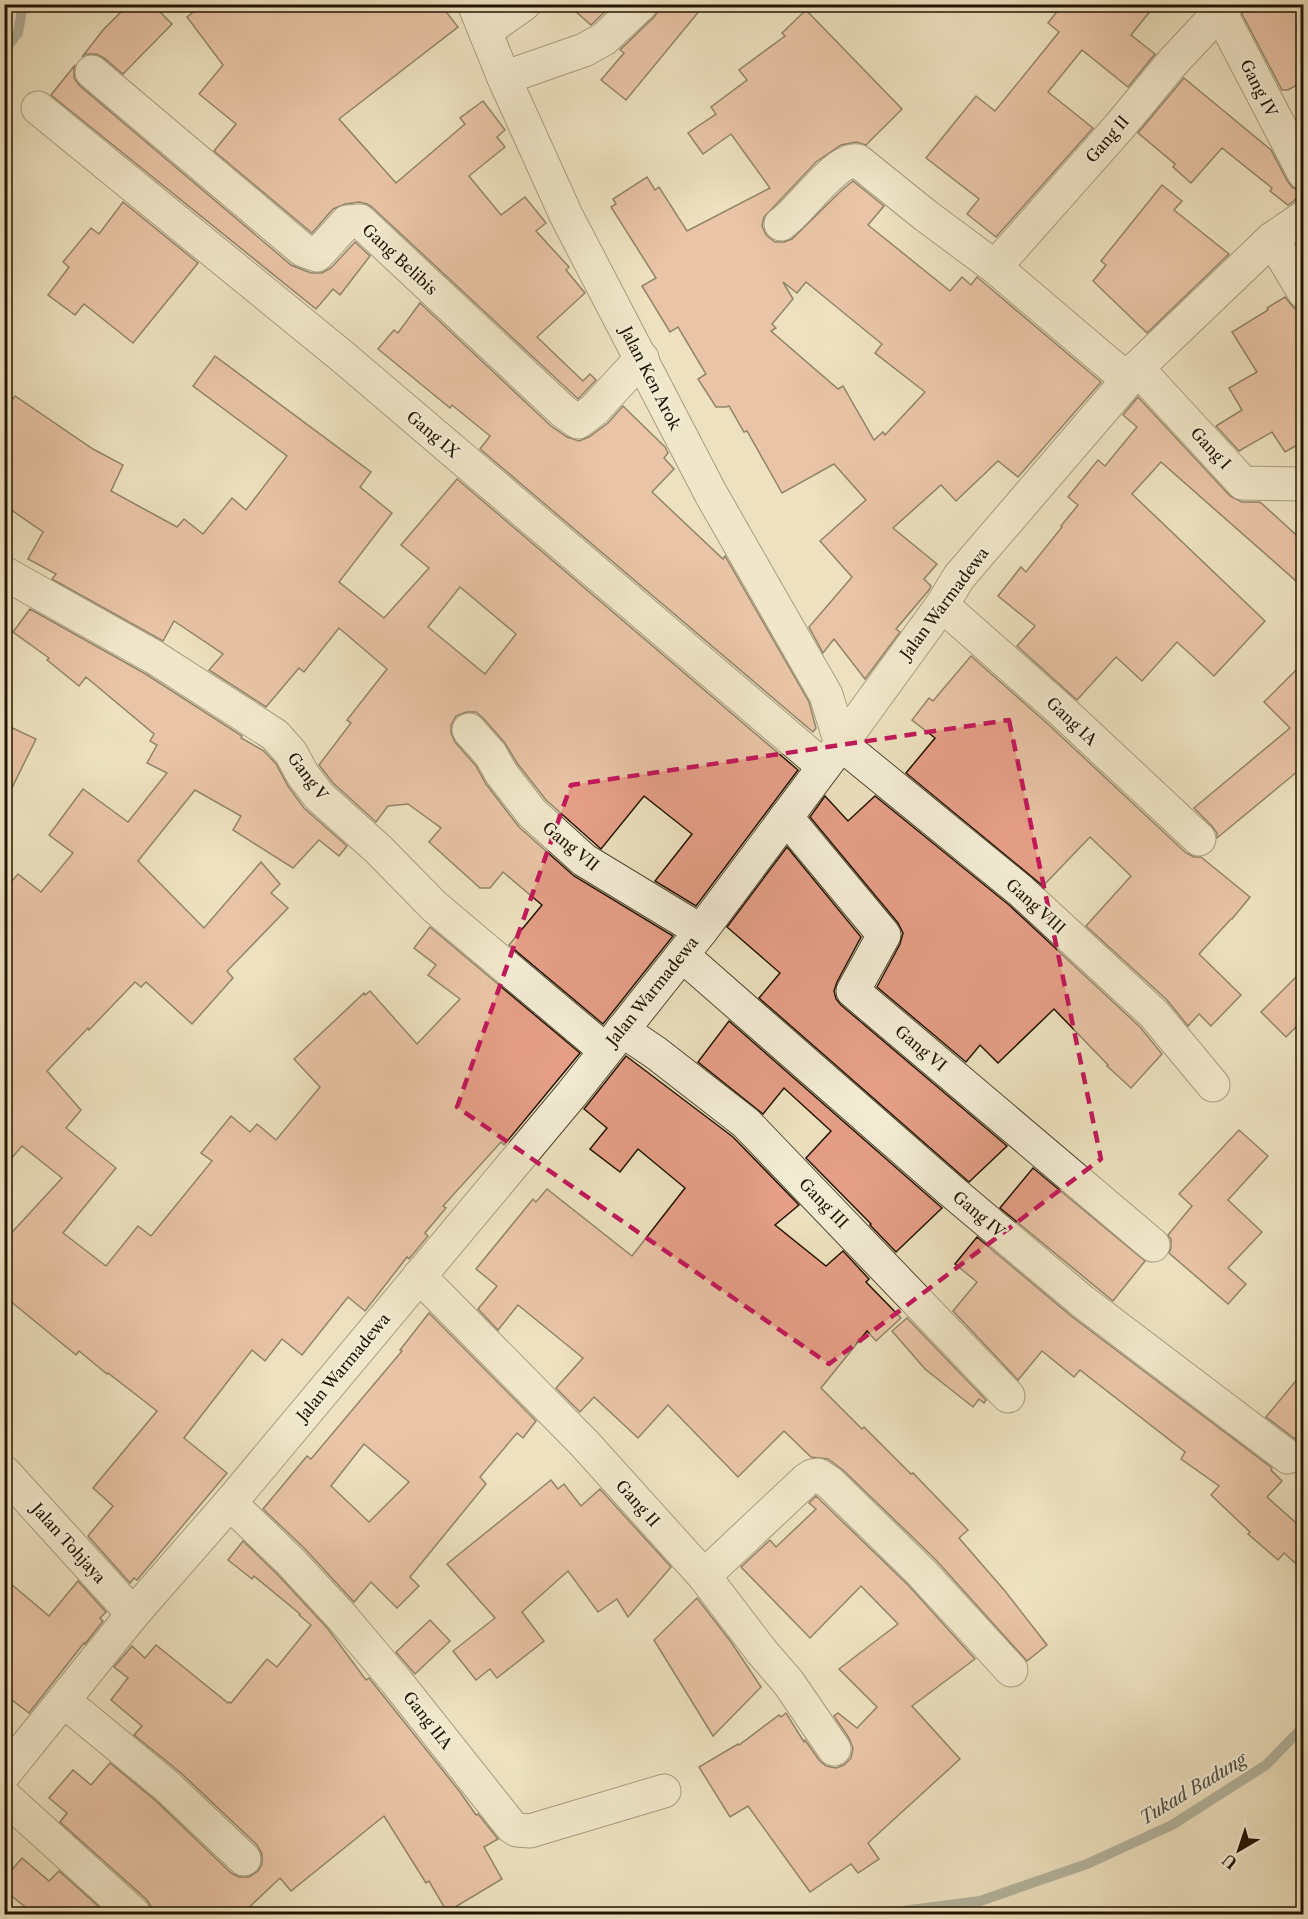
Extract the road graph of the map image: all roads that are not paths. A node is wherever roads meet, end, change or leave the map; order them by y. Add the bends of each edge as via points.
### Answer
1 (524, 4) edge
2 (641, 4) edge
3 (1223, 8) edge
4 (480, 18) edge
5 (92, 72) dead end
6 (504, 78) junction
7 (38, 108) dead end
8 (1304, 173) edge
9 (1304, 217) edge
10 (782, 224) dead end
11 (1272, 239) junction
12 (995, 267) junction
13 (1304, 292) edge
14 (642, 358) junction
15 (1132, 374) junction
16 (1304, 486) edge
17 (4, 573) edge
18 (942, 605) junction
19 (469, 730) dead end
20 (832, 755) junction
21 (786, 817) junction
22 (1199, 839) dead end
23 (692, 943) junction
24 (614, 1040) junction
25 (1213, 1085) dead end
26 (1154, 1245) dead end
27 (419, 1276) junction
28 (1008, 1396) dead end
29 (1288, 1456) dead end
30 (4, 1472) edge
31 (230, 1503) junction
32 (704, 1576) junction
33 (133, 1614) junction
34 (1011, 1670) dead end
35 (64, 1701) junction
36 (834, 1749) dead end
37 (4, 1774) edge
38 (664, 1791) dead end
39 (4, 1796) edge
40 (244, 1859) dead end
41 (134, 1914) edge

1 - 4 street
2 - 6 street via 604,39 584,50
3 - 8 street, Gang IV
3 - 12 street, Gang II
4 - 6 street, Jalan Ken Arok
5 - 14 street, Gang Belibis via 303,250 317,255 347,222 360,221 578,422
6 - 14 street, Jalan Ken Arok via 567,215
7 - 20 street, Gang IX
9 - 11 street, Jalan Warmadewa
10 - 12 street via 819,185 854,159
11 - 13 street
11 - 15 street, Jalan Warmadewa
12 - 15 street
14 - 20 street, Jalan Ken Arok via 711,494 826,695
15 - 16 street, Gang I via 1243,483
15 - 18 street, Jalan Warmadewa via 959,577
17 - 24 street, Gang V via 154,657 275,735 320,796 435,907
18 - 20 street, Jalan Warmadewa
18 - 22 street, Gang IA
19 - 23 street, Gang VII via 532,813 584,860
20 - 21 street, Jalan Warmadewa
20 - 25 street, Gang VIII via 1037,906 1154,1014
21 - 23 street, Jalan Warmadewa
21 - 26 street, Gang VI via 884,935 853,991
23 - 24 street, Jalan Warmadewa
23 - 29 street, Gang IV via 949,1189 1082,1301
24 - 27 street, Jalan Warmadewa
24 - 28 street, Gang III via 656,1053 759,1135
27 - 31 street, Jalan Warmadewa
27 - 32 street, Gang II via 576,1434
30 - 33 street, Jalan Tohjaya
31 - 33 street, Jalan Warmadewa
31 - 38 street, Gang IIA via 342,1617 517,1830 530,1831
32 - 34 street via 806,1480 818,1475 831,1483 921,1572
32 - 36 street, Gang II via 789,1682
33 - 35 street, Jalan Warmadewa
35 - 37 street, Jalan Warmadewa
35 - 40 street via 168,1787
39 - 41 street

